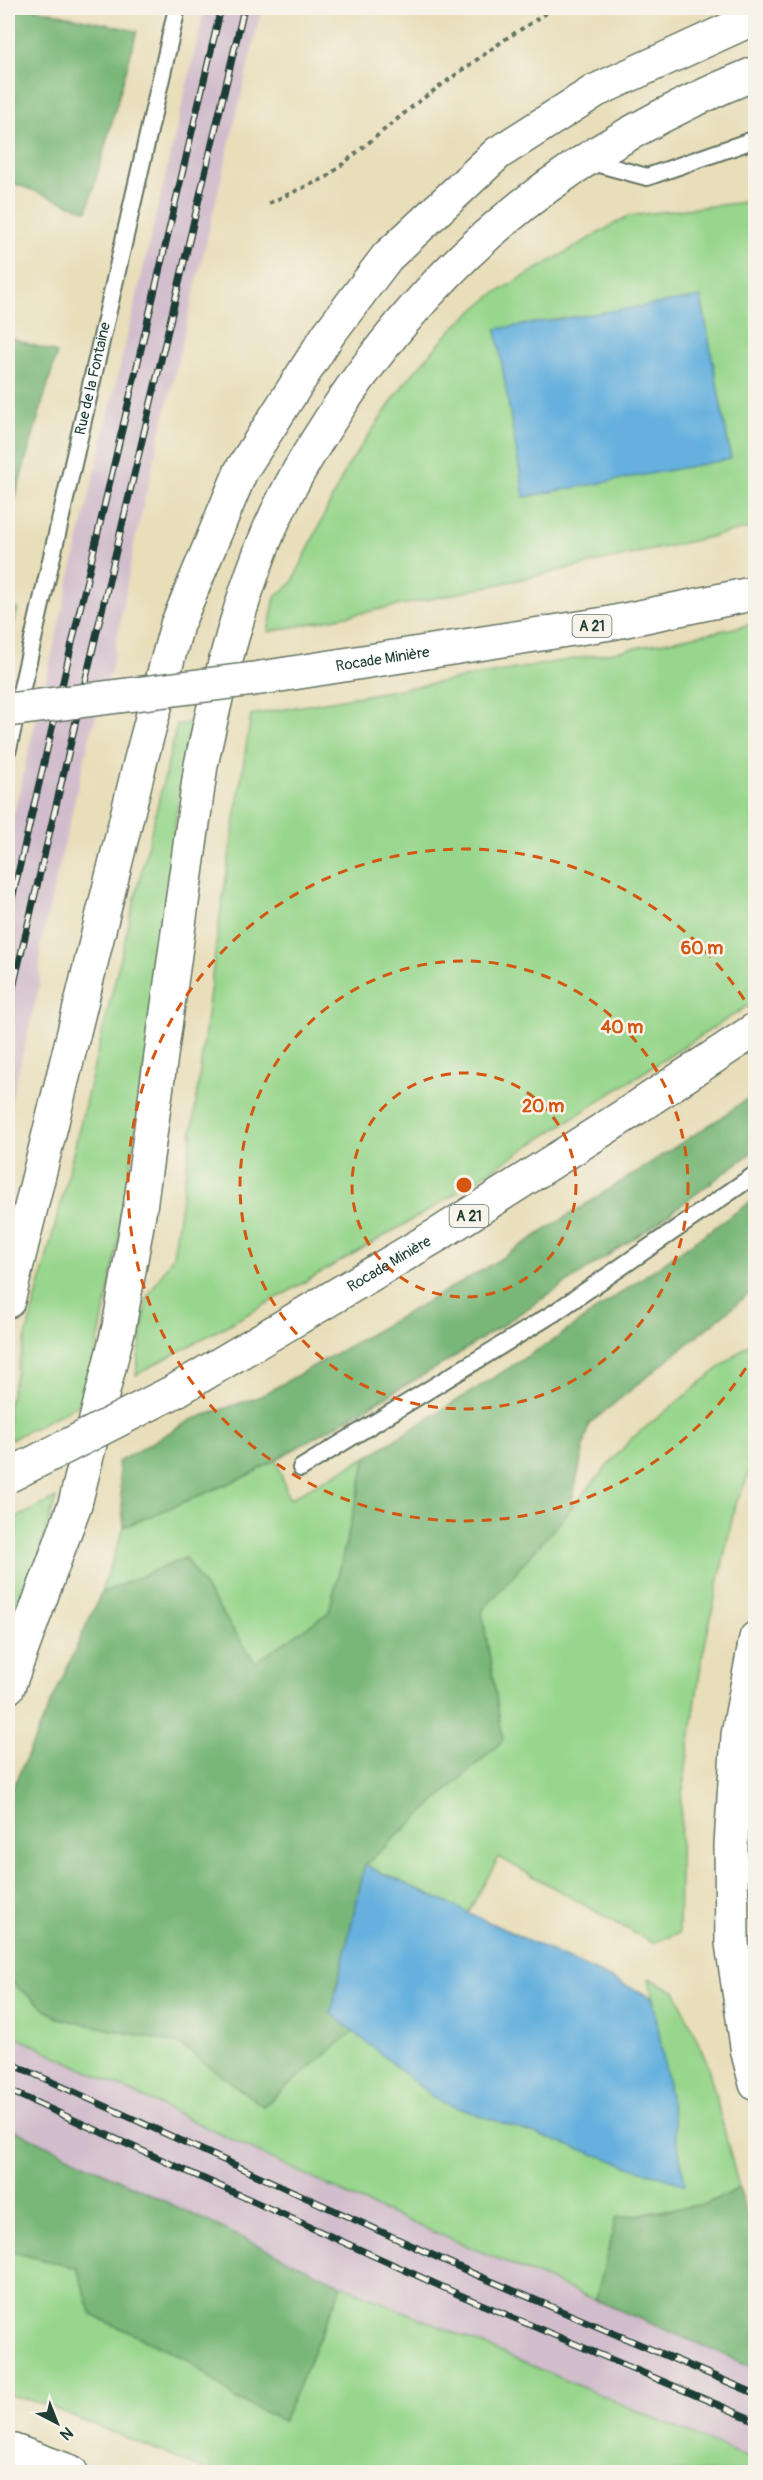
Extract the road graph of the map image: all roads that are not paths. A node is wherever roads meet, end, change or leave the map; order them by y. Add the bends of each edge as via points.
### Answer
1 (177, 8) edge
2 (756, 19) edge
3 (756, 73) edge
4 (756, 139) edge
5 (585, 160) junction
6 (756, 593) edge
7 (8, 710) edge
8 (8, 749) edge
9 (756, 1029) edge
10 (756, 1173) edge
11 (8, 1301) edge
12 (301, 1468) dead end
13 (8, 1476) edge
14 (756, 1638) edge
15 (8, 1687) edge
16 (756, 2084) edge
17 (8, 2449) edge
18 (71, 2472) edge

1 - 8 lane, Rue de la Fontaine
2 - 11 highway via 595,91 498,153 387,258 328,335 241,471 177,625
3 - 5 highway via 648,121
4 - 5 lane via 647,177
5 - 15 highway via 509,215 430,290 394,332 321,434 287,493 240,606 201,765 140,1208 119,1327 75,1504
6 - 7 highway, Rocade Minière / A 21, bridge via 612,623 261,678
9 - 13 highway, Rocade Minière / A 21, bridge via 439,1234 175,1391
10 - 12 lane via 554,1313
14 - 16 highway via 738,1735 731,1856 732,1943
17 - 18 highway

